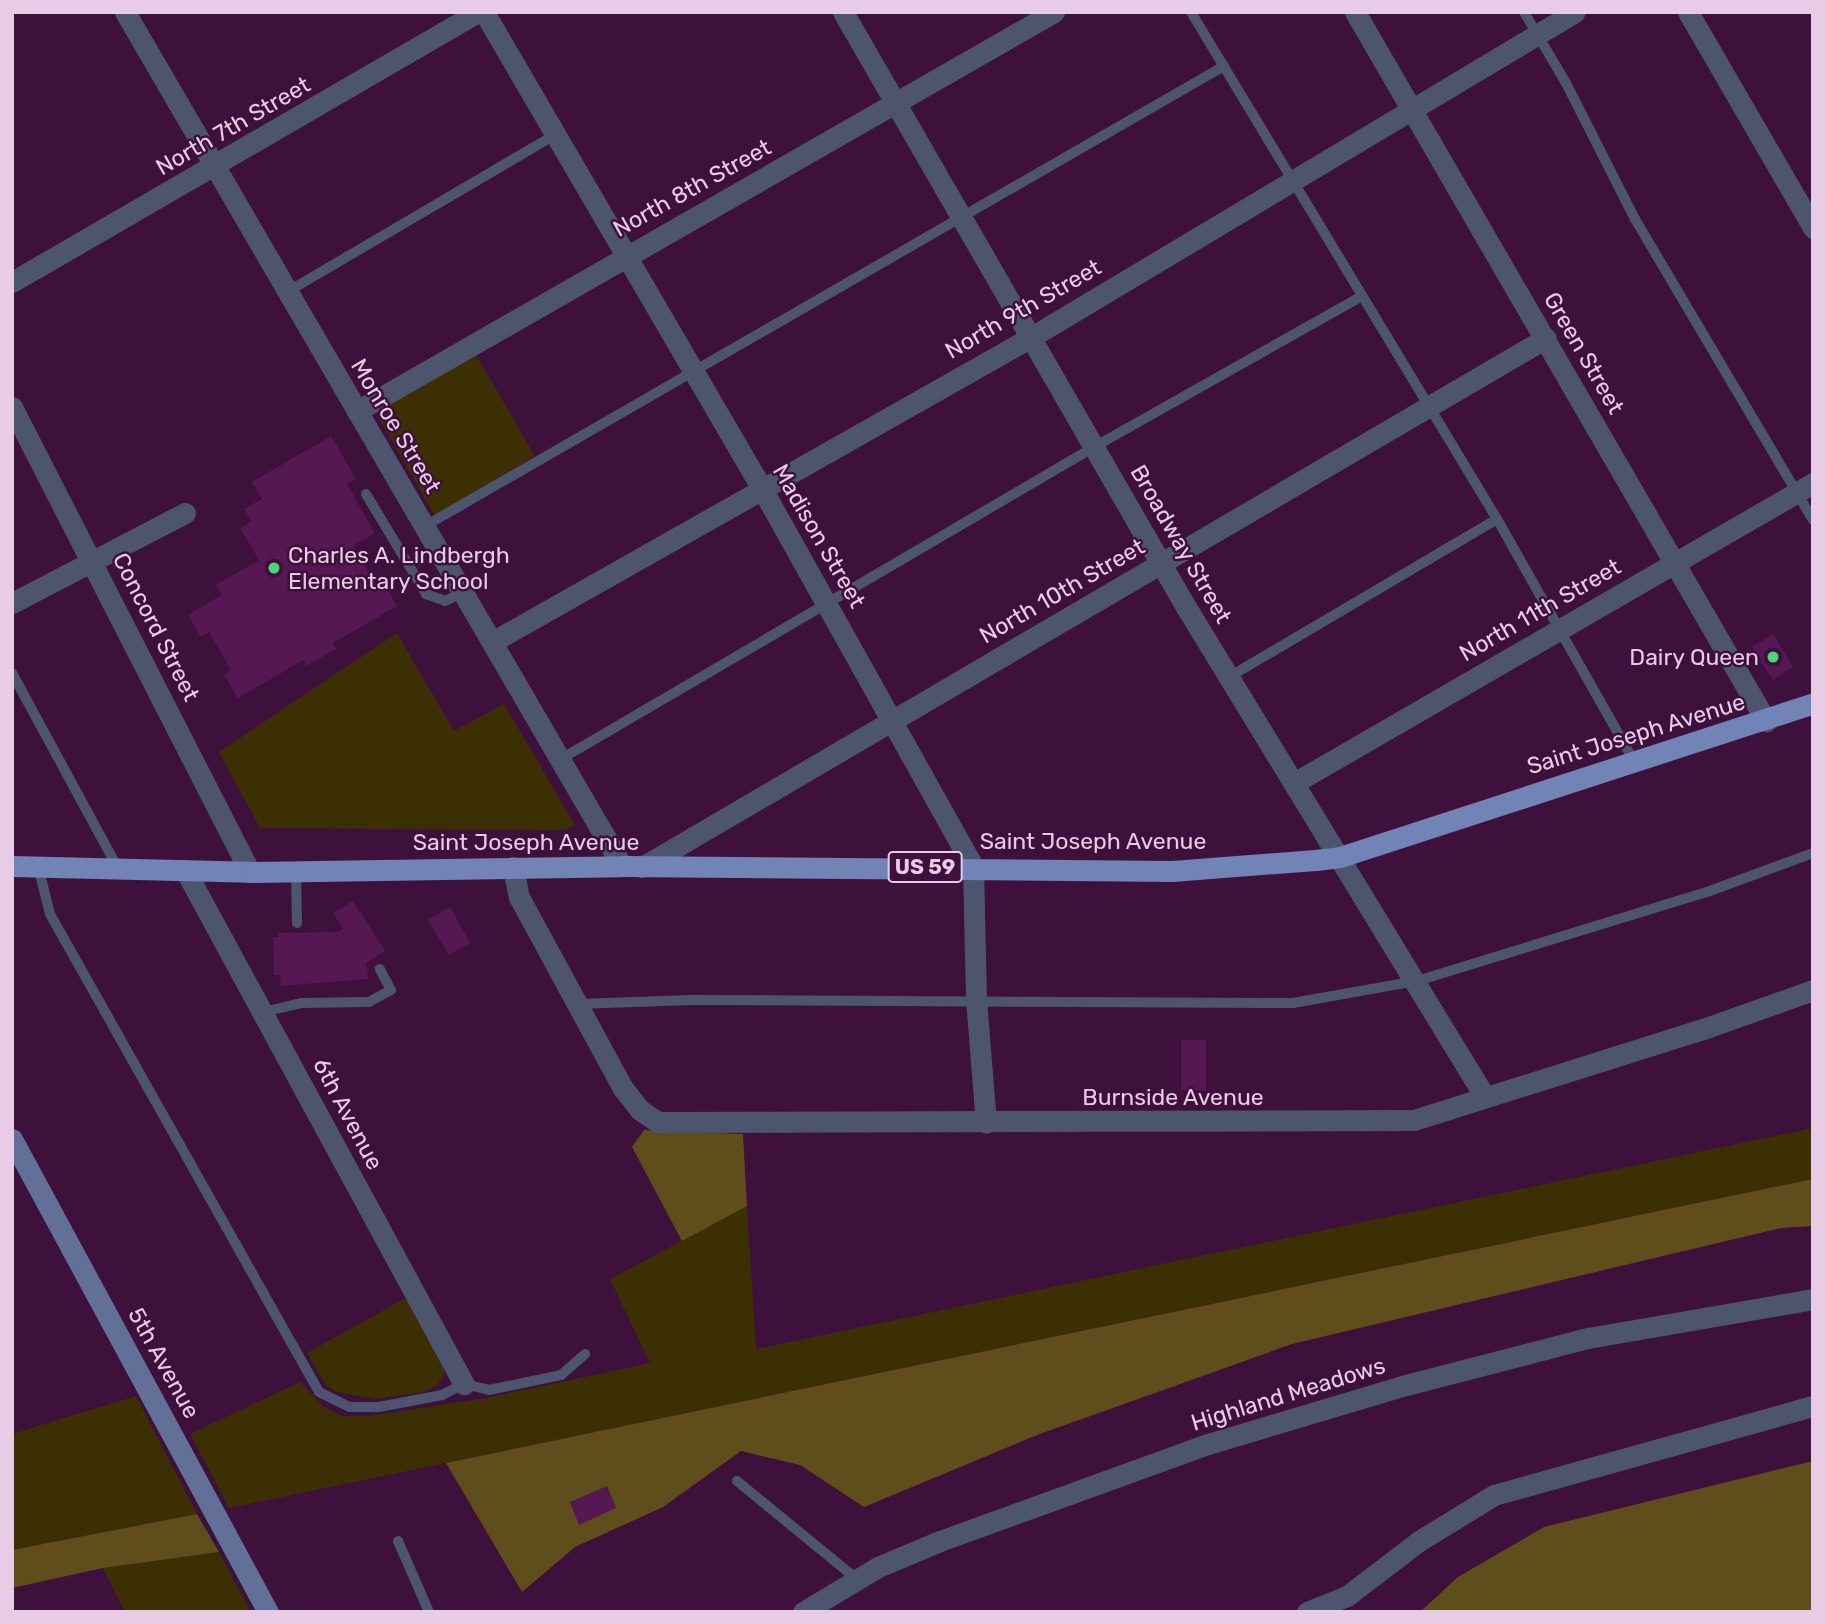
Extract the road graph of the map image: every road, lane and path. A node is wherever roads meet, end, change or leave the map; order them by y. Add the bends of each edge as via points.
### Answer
1 (125, 12) edge
2 (478, 12) edge
3 (484, 12) edge
4 (843, 12) edge
5 (1054, 12) edge
6 (1191, 12) edge
7 (1355, 12) edge
8 (1524, 12) edge
9 (1575, 12) edge
10 (1688, 12) edge
11 (1537, 34) junction
12 (1224, 66) junction
13 (897, 103) junction
14 (1412, 108) junction
15 (555, 135) junction
16 (215, 167) junction
17 (1292, 180) junction
18 (963, 216) junction
19 (1813, 229) edge
20 (626, 257) junction
21 (12, 282) edge
22 (287, 292) junction
23 (1362, 296) junction
24 (1033, 336) junction
25 (1546, 338) junction
26 (694, 371) junction
27 (12, 407) edge
28 (1427, 408) junction
29 (357, 411) junction
30 (1094, 447) junction
31 (761, 487) junction
32 (1804, 488) edge
33 (366, 494) dead end
34 (185, 513) dead end
35 (1497, 519) junction
36 (1813, 520) edge
37 (425, 526) junction
38 (93, 561) junction
39 (1674, 562) junction
40 (1161, 563) junction
41 (464, 592) junction
42 (12, 603) edge
43 (827, 603) junction
44 (1558, 630) junction
45 (492, 642) junction
46 (12, 673) edge
47 (1229, 677) junction
48 (1813, 703) edge
49 (893, 720) junction
50 (1766, 721) junction
51 (561, 759) junction
52 (1634, 761) junction
53 (1294, 783) junction
54 (1813, 853) edge
55 (1340, 857) junction
56 (12, 866) edge
57 (38, 866) junction
58 (117, 866) junction
59 (513, 867) junction
60 (632, 867) junction
61 (973, 867) junction
62 (185, 870) junction
63 (296, 871) junction
64 (250, 872) junction
65 (297, 923) dead end
66 (380, 969) dead end
67 (1417, 981) junction
68 (1813, 990) edge
69 (976, 999) junction
70 (577, 1004) junction
71 (263, 1012) junction
72 (1485, 1097) junction
73 (986, 1123) junction
74 (12, 1139) edge
75 (1813, 1299) edge
76 (585, 1354) dead end
77 (464, 1384) junction
78 (1813, 1406) edge
79 (737, 1481) dead end
80 (398, 1541) dead end
81 (858, 1580) junction
82 (268, 1612) edge
83 (429, 1612) edge
84 (803, 1612) edge
85 (1307, 1612) edge

1 - 16 street, Monroe Street
2 - 16 street, North 7th Street
3 - 15 street, Madison Street
4 - 13 street, Broadway Street
5 - 13 street, North 8th Street
6 - 12 lane
7 - 14 street, Green Street
8 - 11 lane
9 - 11 street, North 9th Street
10 - 19 street
11 - 14 street, North 9th Street
11 - 32 lane via 1635,219
12 - 17 lane
12 - 18 lane
13 - 18 street, Broadway Street
13 - 20 street, North 8th Street
14 - 17 street, North 9th Street
14 - 25 street, Green Street
15 - 20 street, Madison Street
15 - 22 lane
16 - 21 street, North 7th Street
16 - 22 street, Monroe Street
17 - 23 lane
17 - 24 street, North 9th Street
18 - 24 street, Broadway Street
18 - 26 lane
20 - 26 street, Madison Street
20 - 29 street, North 8th Street
22 - 29 street, Monroe Street
23 - 28 lane
23 - 30 lane
24 - 30 street, Broadway Street
24 - 31 street, North 9th Street
25 - 28 street, North 10th Street
25 - 39 street, Green Street
26 - 31 street, Madison Street
26 - 37 lane
27 - 38 street, Concord Street
28 - 35 lane
28 - 40 street, North 10th Street
29 - 37 street, Monroe Street
30 - 40 street, Broadway Street
30 - 43 lane
31 - 43 street, Madison Street
31 - 45 street, North 9th Street
32 - 36 lane
32 - 39 street, North 11th Street
33 - 41 lane via 426,594 445,601
34 - 38 street
35 - 44 lane
35 - 47 lane
37 - 41 street, Monroe Street
38 - 42 street
38 - 64 street, Concord Street
39 - 44 street, North 11th Street
39 - 50 street, Green Street
40 - 47 street, Broadway Street
40 - 49 street, North 10th Street
41 - 45 street, Monroe Street
43 - 49 street, Madison Street
43 - 51 lane
44 - 52 lane
44 - 53 street, North 11th Street
45 - 51 street, Monroe Street
46 - 58 lane
47 - 53 street, Broadway Street
48 - 50 main road, Saint Joseph Avenue / US 59
49 - 60 street, North 10th Street
49 - 61 street, Madison Street
50 - 52 main road, Saint Joseph Avenue / US 59
51 - 60 street, Monroe Street
52 - 55 main road, Saint Joseph Avenue / US 59
53 - 55 street, Broadway Street
54 - 67 lane via 1707,892
55 - 61 main road, Saint Joseph Avenue / US 59 via 1172,870
55 - 67 street, Broadway Street
56 - 57 main road, Saint Joseph Avenue / US 59
57 - 58 main road, Saint Joseph Avenue / US 59
57 - 77 lane via 50,914 313,1386 332,1402 379,1407 442,1395
58 - 62 main road, Saint Joseph Avenue / US 59
59 - 60 main road, Saint Joseph Avenue / US 59
59 - 63 main road, Saint Joseph Avenue / US 59
59 - 70 street, Burnside Avenue via 519,897
60 - 61 main road, Saint Joseph Avenue / US 59
61 - 69 street, Madison Street
62 - 64 main road, Saint Joseph Avenue / US 59
62 - 71 street, 6th Avenue
63 - 64 main road, Saint Joseph Avenue / US 59
63 - 65 lane
66 - 71 lane via 391,990 369,1002 301,1003
67 - 69 lane via 1293,1003
67 - 72 street, Broadway Street
68 - 72 street, Burnside Avenue
69 - 70 lane
69 - 73 street, Madison Street
70 - 73 street, Burnside Avenue via 622,1087 640,1110 658,1122
71 - 77 street, 6th Avenue
72 - 73 street, Burnside Avenue via 1414,1120
74 - 82 street, 5th Avenue
75 - 81 street, Highland Meadows via 1588,1338 1402,1386 1208,1444 940,1541
76 - 77 lane via 561,1375 489,1390
78 - 85 street via 1494,1495 1419,1541 1347,1596
79 - 81 lane
80 - 83 lane
81 - 84 street, Highland Meadows

